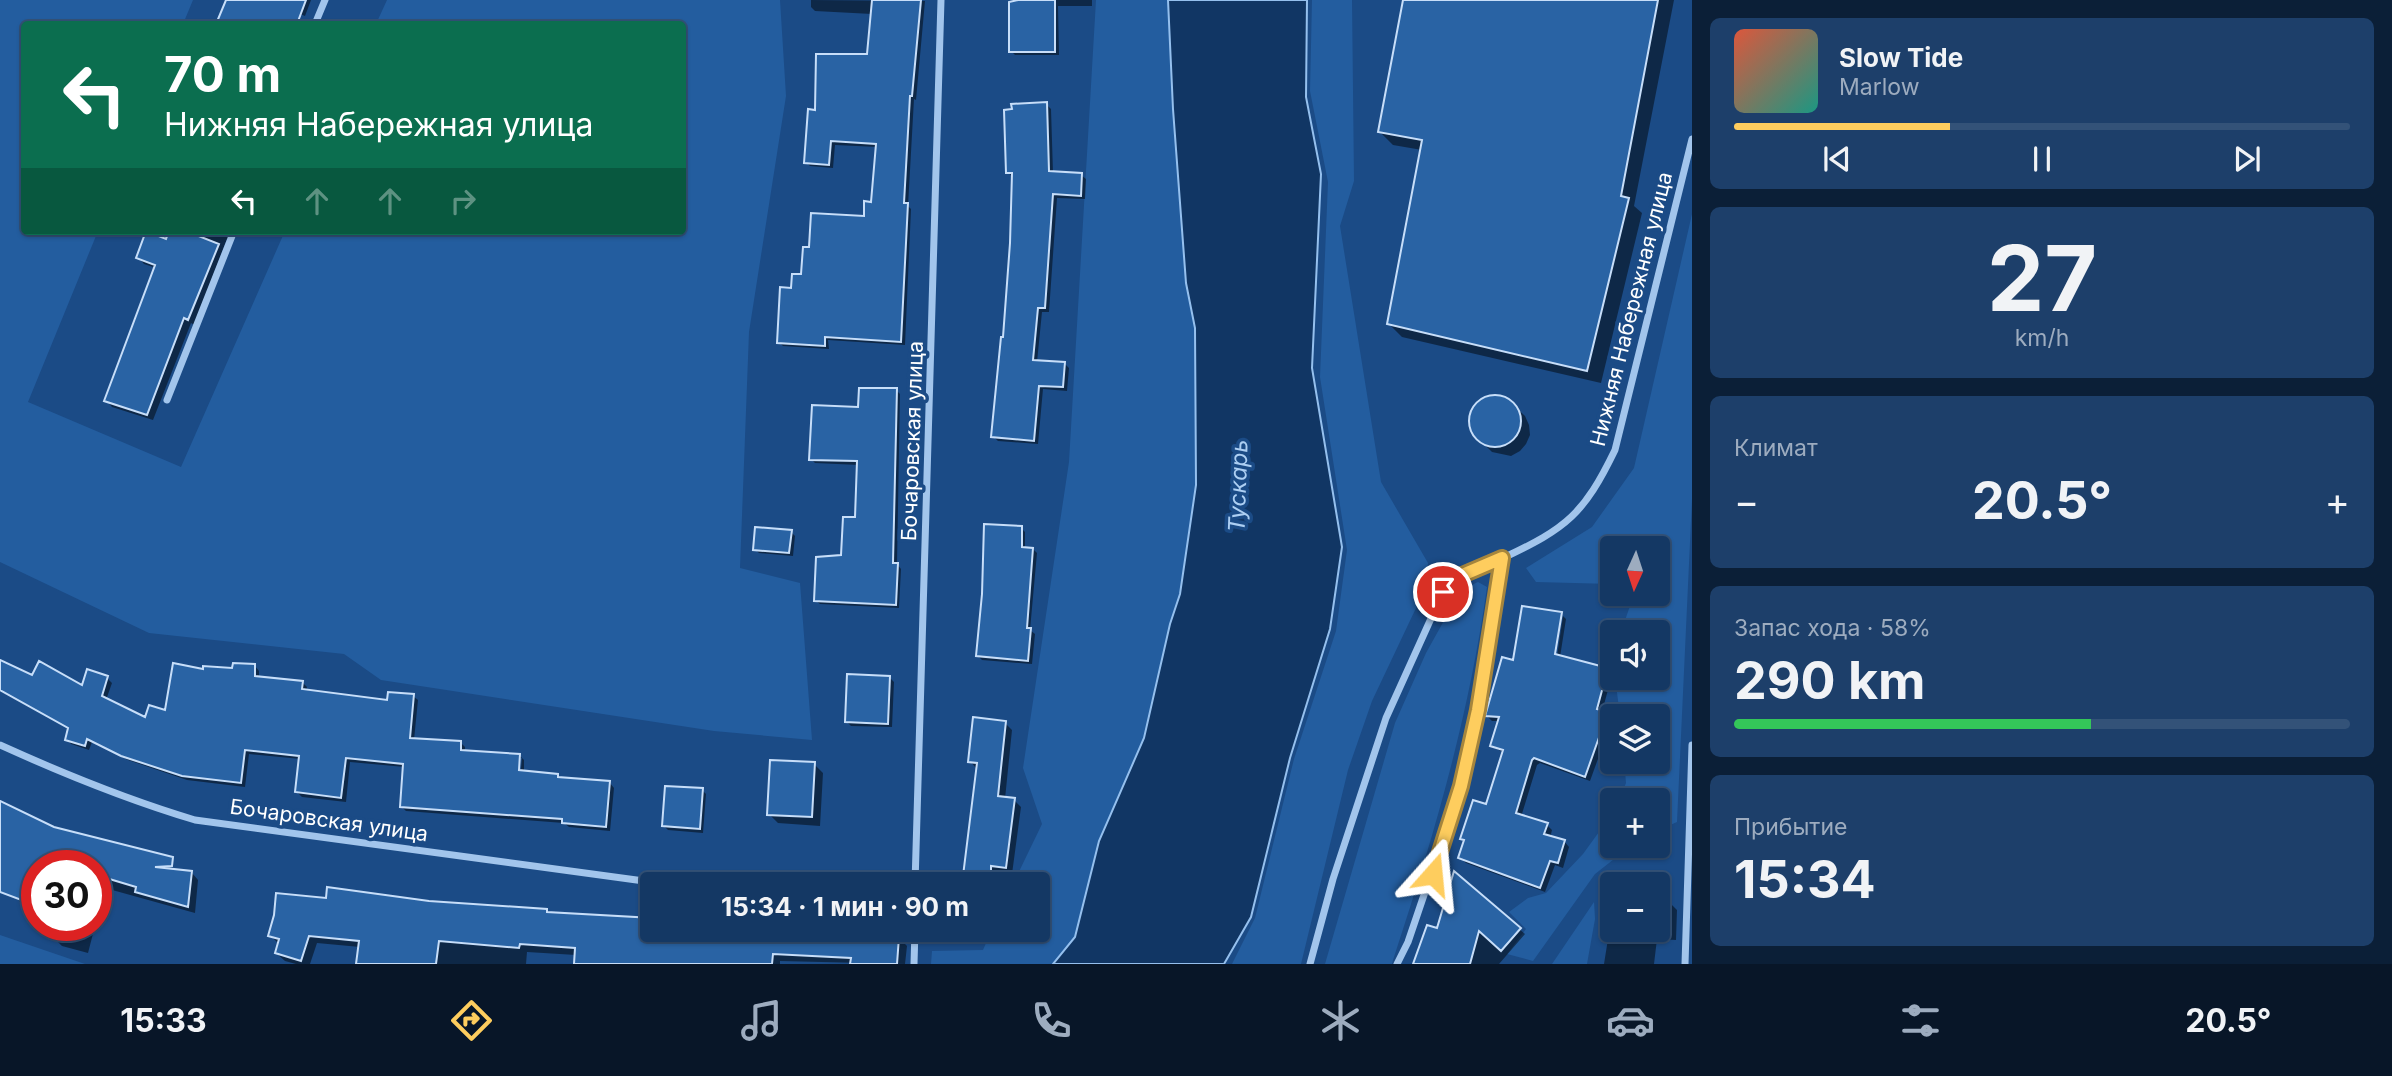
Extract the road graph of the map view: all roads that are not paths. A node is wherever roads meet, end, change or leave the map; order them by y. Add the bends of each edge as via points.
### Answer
1 (325, 0) edge
2 (941, 0) edge
3 (316, 21) edge
4 (1692, 139) edge
5 (232, 235) edge
6 (167, 400) dead end
7 (1502, 558) junction
8 (0, 745) edge
9 (1692, 745) edge
10 (915, 872) edge
11 (640, 880) edge
12 (915, 942) edge
13 (914, 964) edge
14 (1310, 964) edge
15 (1397, 964) edge
16 (1685, 964) edge

1 - 3 street
2 - 10 street, Бочаровская улица
4 - 7 street, Нижняя Набережная улица via 1615,450 1598,486 1578,512 1554,532
5 - 6 street
7 - 14 street, Нижняя Набережная улица via 1460,576 1443,592 1386,718
7 - 15 street via 1461,786
8 - 11 street, Бочаровская улица via 100,788 195,820
9 - 16 street
12 - 13 street

